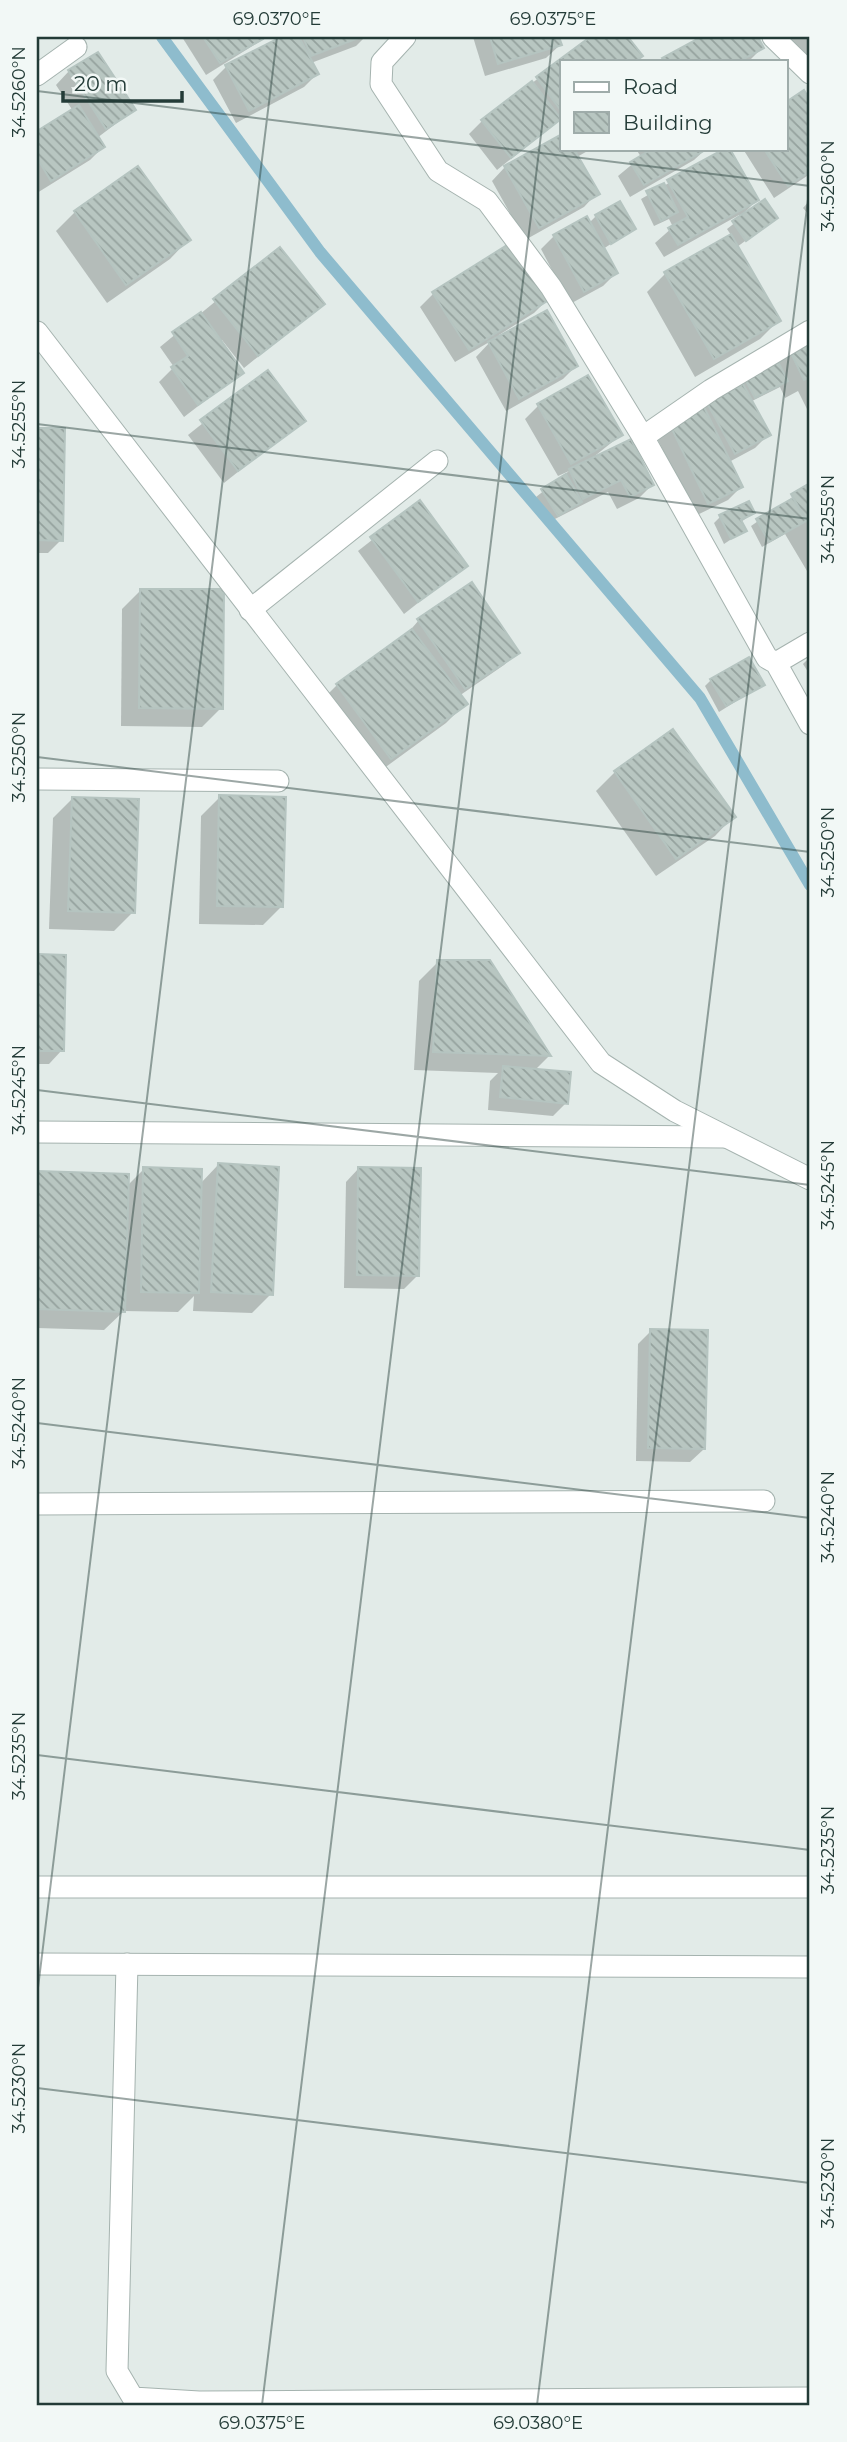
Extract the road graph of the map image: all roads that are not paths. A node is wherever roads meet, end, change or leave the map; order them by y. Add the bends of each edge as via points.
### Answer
1 (405, 37) edge
2 (773, 37) edge
3 (76, 47) dead end
4 (810, 73) edge
5 (37, 75) edge
6 (810, 331) edge
7 (37, 332) edge
8 (643, 437) junction
9 (437, 461) dead end
10 (250, 610) junction
11 (810, 643) edge
12 (776, 663) junction
13 (810, 724) edge
14 (37, 779) edge
15 (278, 781) dead end
16 (37, 1132) edge
17 (728, 1138) junction
18 (810, 1179) edge
19 (764, 1501) dead end
20 (37, 1504) edge
21 (37, 1887) edge
22 (810, 1887) edge
23 (37, 1964) edge
24 (127, 1964) junction
25 (810, 1967) edge
26 (810, 2398) edge

1 - 8 street via 382,62 381,84 438,171 487,201 551,287
2 - 4 street
3 - 5 street
6 - 8 street
7 - 10 street
8 - 12 street via 767,658
9 - 10 street
10 - 17 street via 601,1063 675,1111
11 - 12 street
12 - 13 street
14 - 15 street
16 - 17 street
17 - 18 street
19 - 20 street
21 - 22 street
23 - 24 street
24 - 25 street
24 - 26 street via 117,2371 133,2398 213,2402

